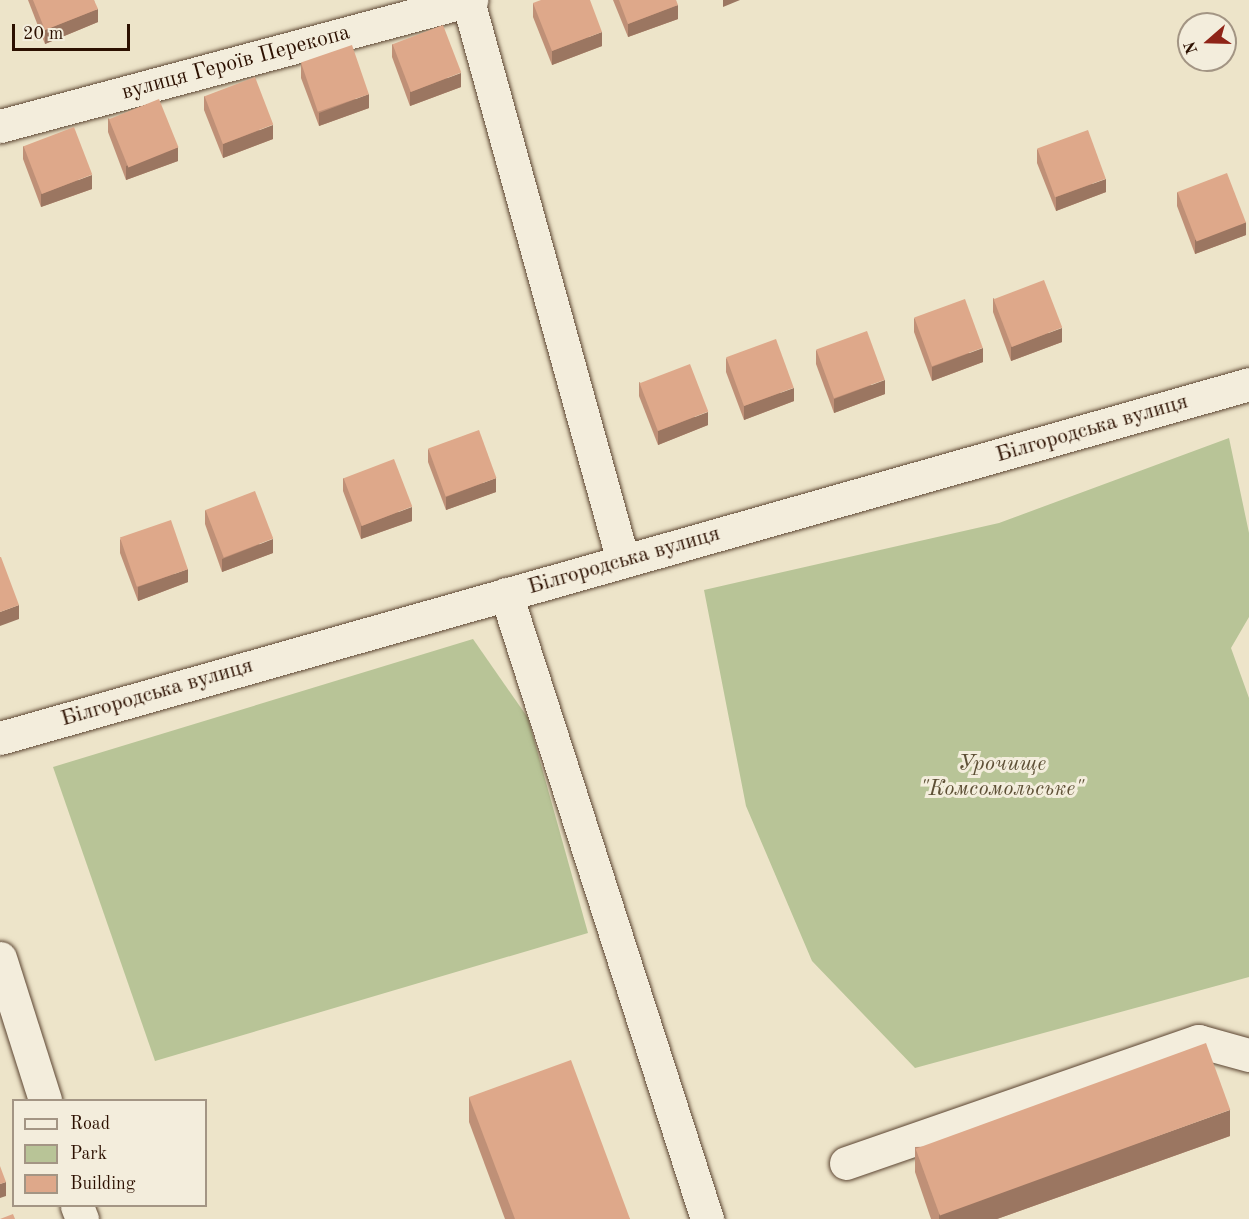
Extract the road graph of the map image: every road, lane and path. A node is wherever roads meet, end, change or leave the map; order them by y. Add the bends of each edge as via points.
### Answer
1 (469, 1) edge
2 (0, 126) edge
3 (1249, 384) edge
4 (622, 561) junction
5 (506, 594) junction
6 (0, 738) edge
7 (0, 958) edge
8 (1249, 1055) edge
9 (44, 1099) edge
10 (846, 1163) dead end
11 (707, 1219) edge

1 - 2 street, вулиця Героїв Перекопа
1 - 4 street
3 - 4 street, Білгородська вулиця
4 - 5 street, Білгородська вулиця
5 - 6 street, Білгородська вулиця
5 - 11 street
7 - 9 street
8 - 10 street via 1198,1041

